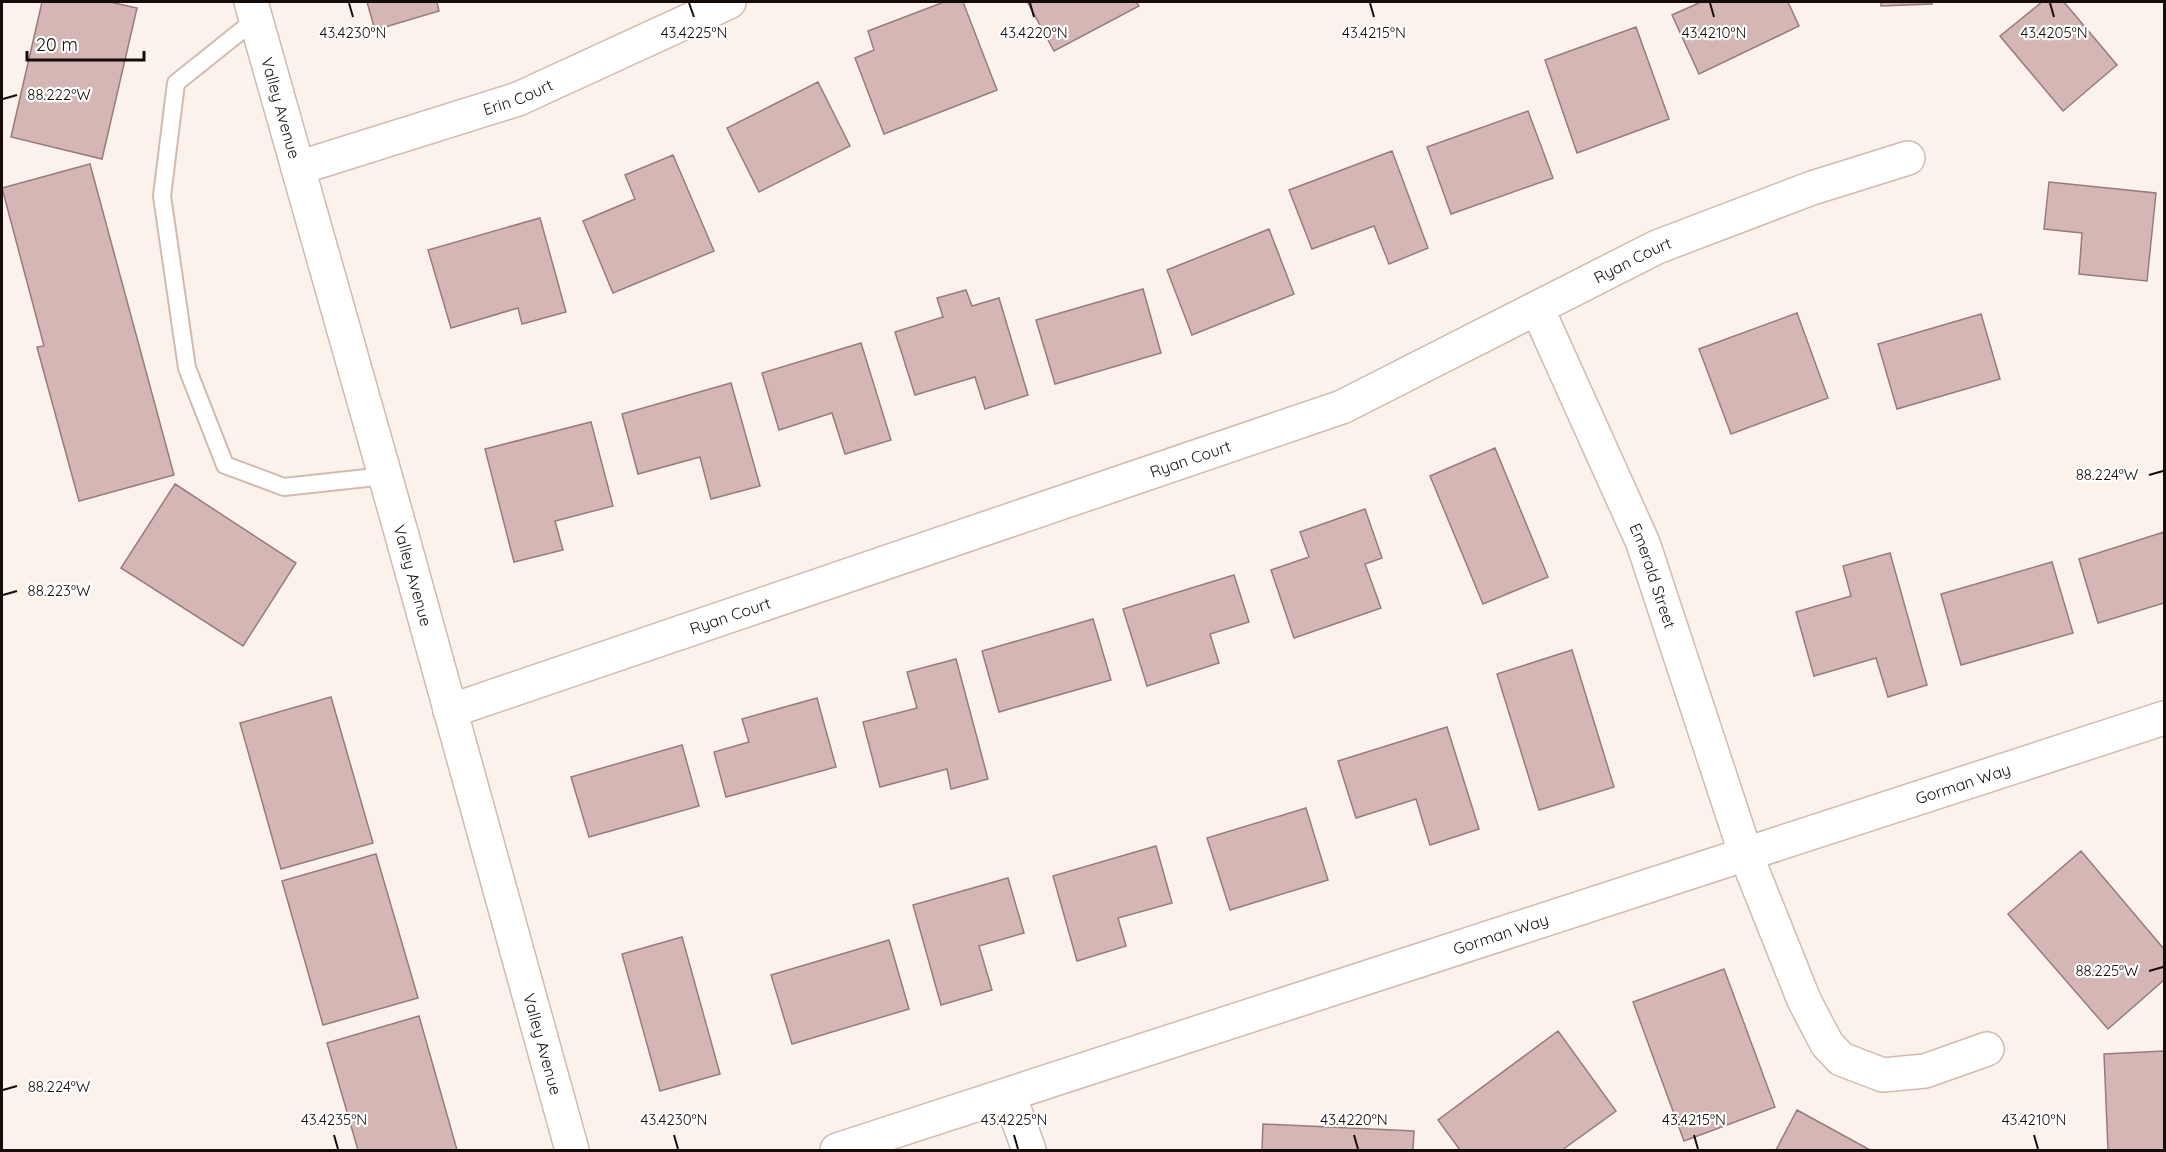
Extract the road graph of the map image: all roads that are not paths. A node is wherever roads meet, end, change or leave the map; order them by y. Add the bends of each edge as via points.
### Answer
1 (729, 2) edge
2 (254, 10) edge
3 (1908, 158) dead end
4 (298, 168) junction
5 (1537, 308) junction
6 (385, 476) junction
7 (450, 711) junction
8 (2164, 718) edge
9 (1746, 855) junction
10 (1987, 1050) dead end
11 (1009, 1095) junction
12 (572, 1150) edge
13 (837, 1150) edge
14 (1029, 1150) edge

1 - 4 street, Erin Court via 518,99
2 - 4 street, Valley Avenue
2 - 6 lane via 176,83 162,196 187,368 225,465 284,487
3 - 5 street, Ryan Court via 1812,188 1657,247
4 - 6 street, Valley Avenue
5 - 7 street, Ryan Court via 1342,407
5 - 9 street, Emerald Street via 1643,543
6 - 7 street, Valley Avenue
7 - 12 street, Valley Avenue
8 - 9 street, Gorman Way
9 - 10 street, Emerald Street via 1804,1000 1827,1044 1841,1059 1883,1075 1925,1071
9 - 11 street, Gorman Way
11 - 13 street, Gorman Way
11 - 14 street

